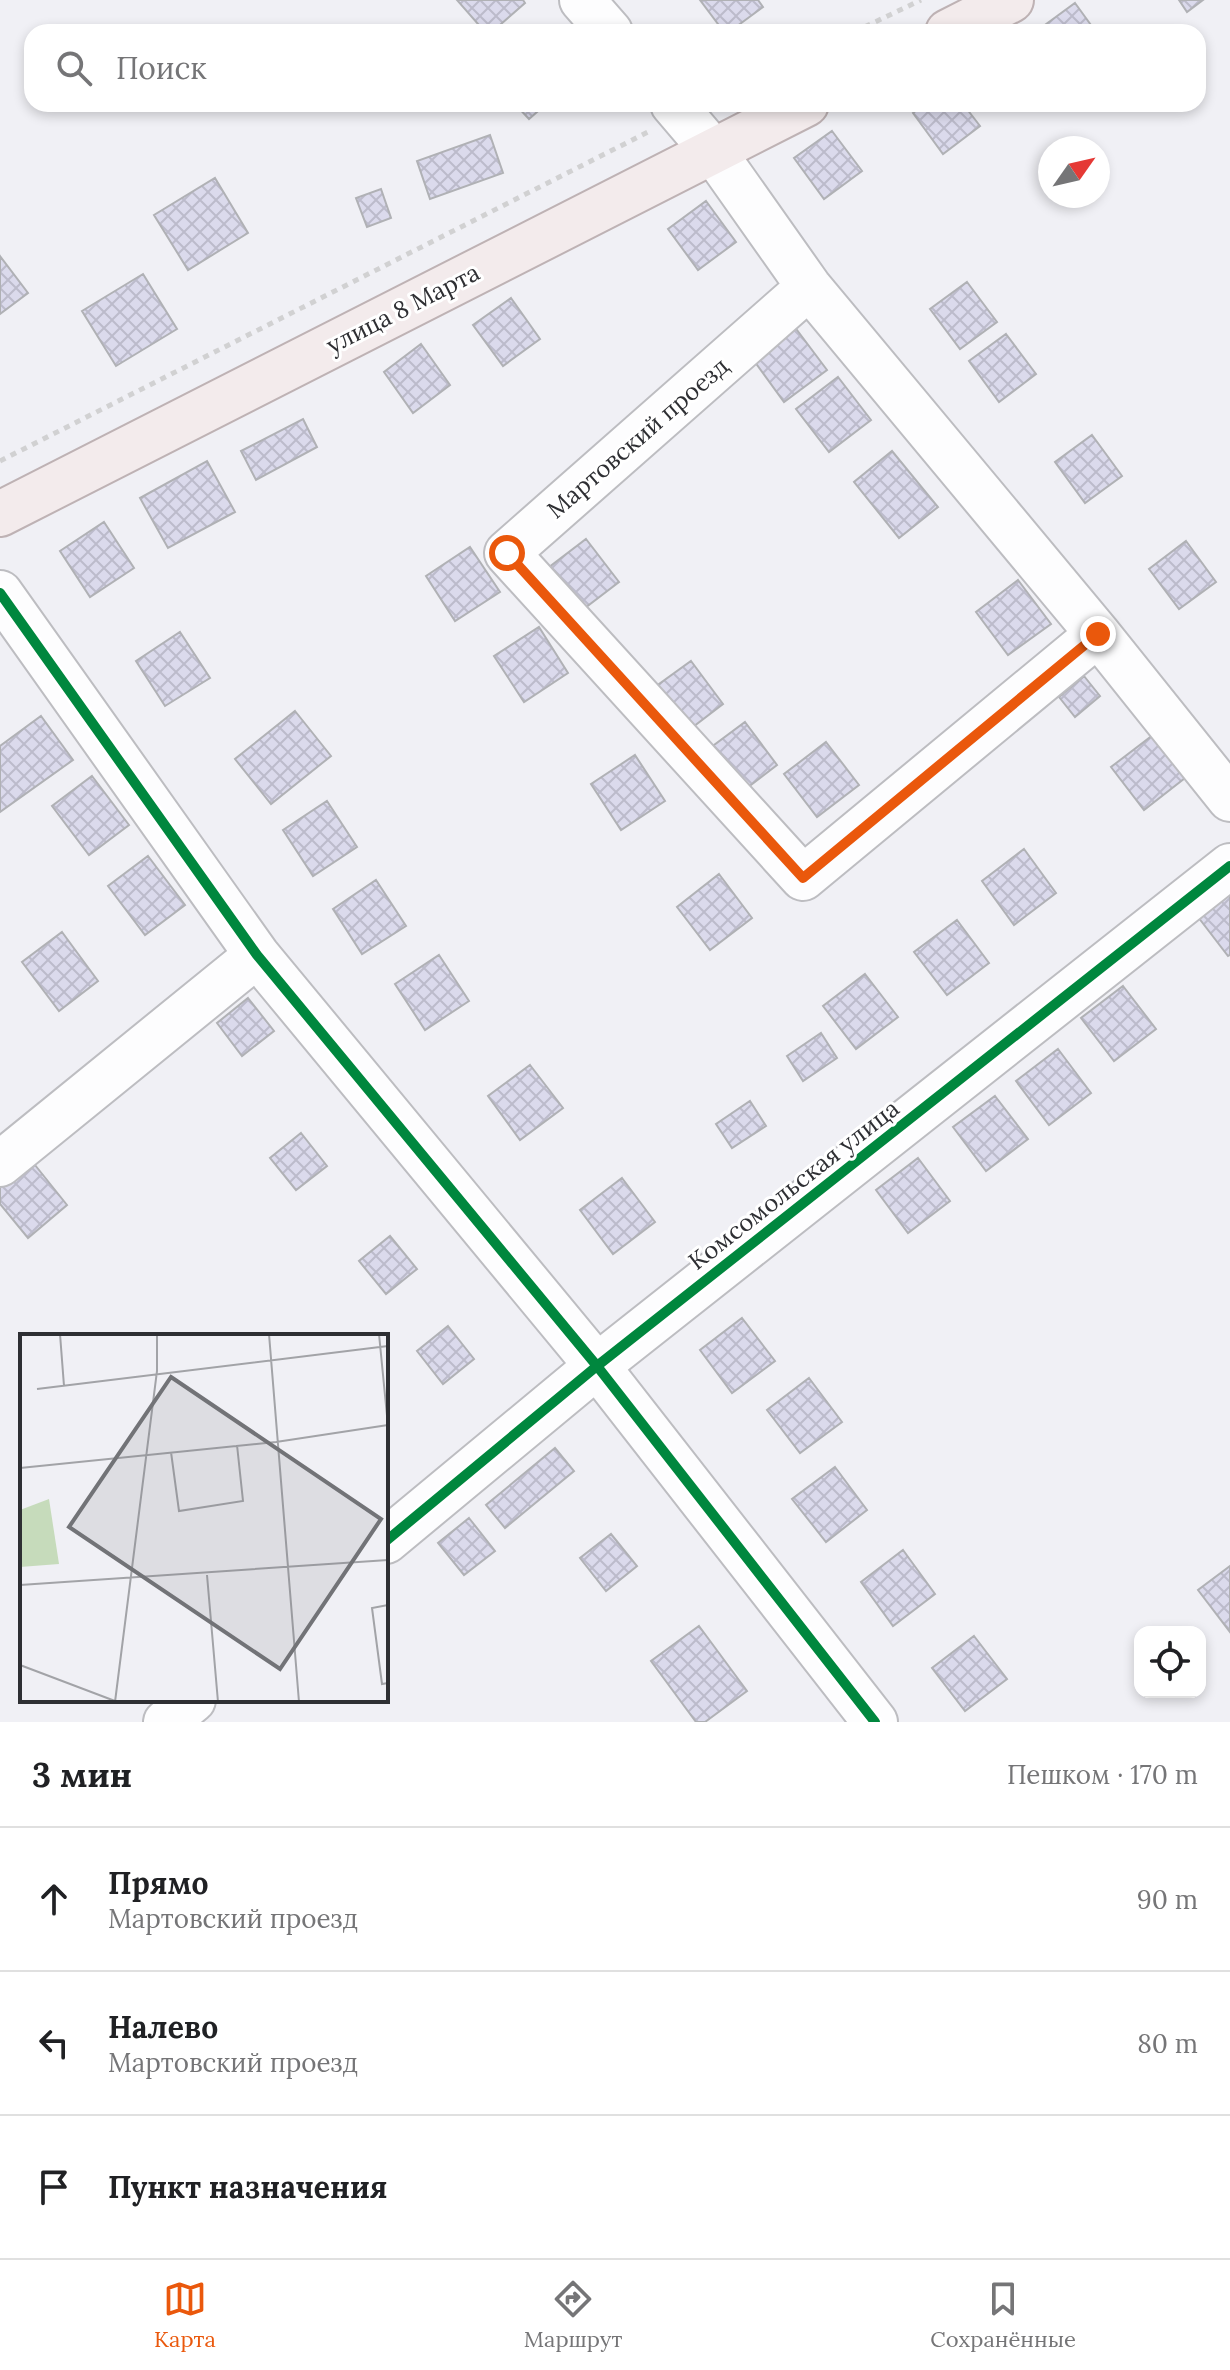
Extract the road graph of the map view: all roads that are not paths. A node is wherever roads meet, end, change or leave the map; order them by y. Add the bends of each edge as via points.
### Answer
1 (582, 0) edge
2 (1011, 0) edge
3 (603, 24) edge
4 (964, 24) edge
5 (679, 112) edge
6 (790, 112) edge
7 (713, 151) junction
8 (809, 287) junction
9 (0, 514) edge
10 (0, 593) edge
11 (1098, 634) junction
12 (1230, 799) edge
13 (1230, 866) edge
14 (257, 955) junction
15 (0, 1164) edge
16 (597, 1366) junction
17 (388, 1539) edge
18 (191, 1702) edge
19 (166, 1722) edge
20 (875, 1722) edge

1 - 3 street
2 - 4 main road
5 - 7 street
6 - 7 main road, улица 8 Марта
7 - 8 street
7 - 9 main road, улица 8 Марта
8 - 11 street
8 - 11 street, Мартовский проезд via 507,553 803,878
10 - 14 street
11 - 12 street
13 - 16 street, Комсомольская улица
14 - 15 street
14 - 16 street
16 - 17 street, Комсомольская улица
16 - 20 street
18 - 19 street

